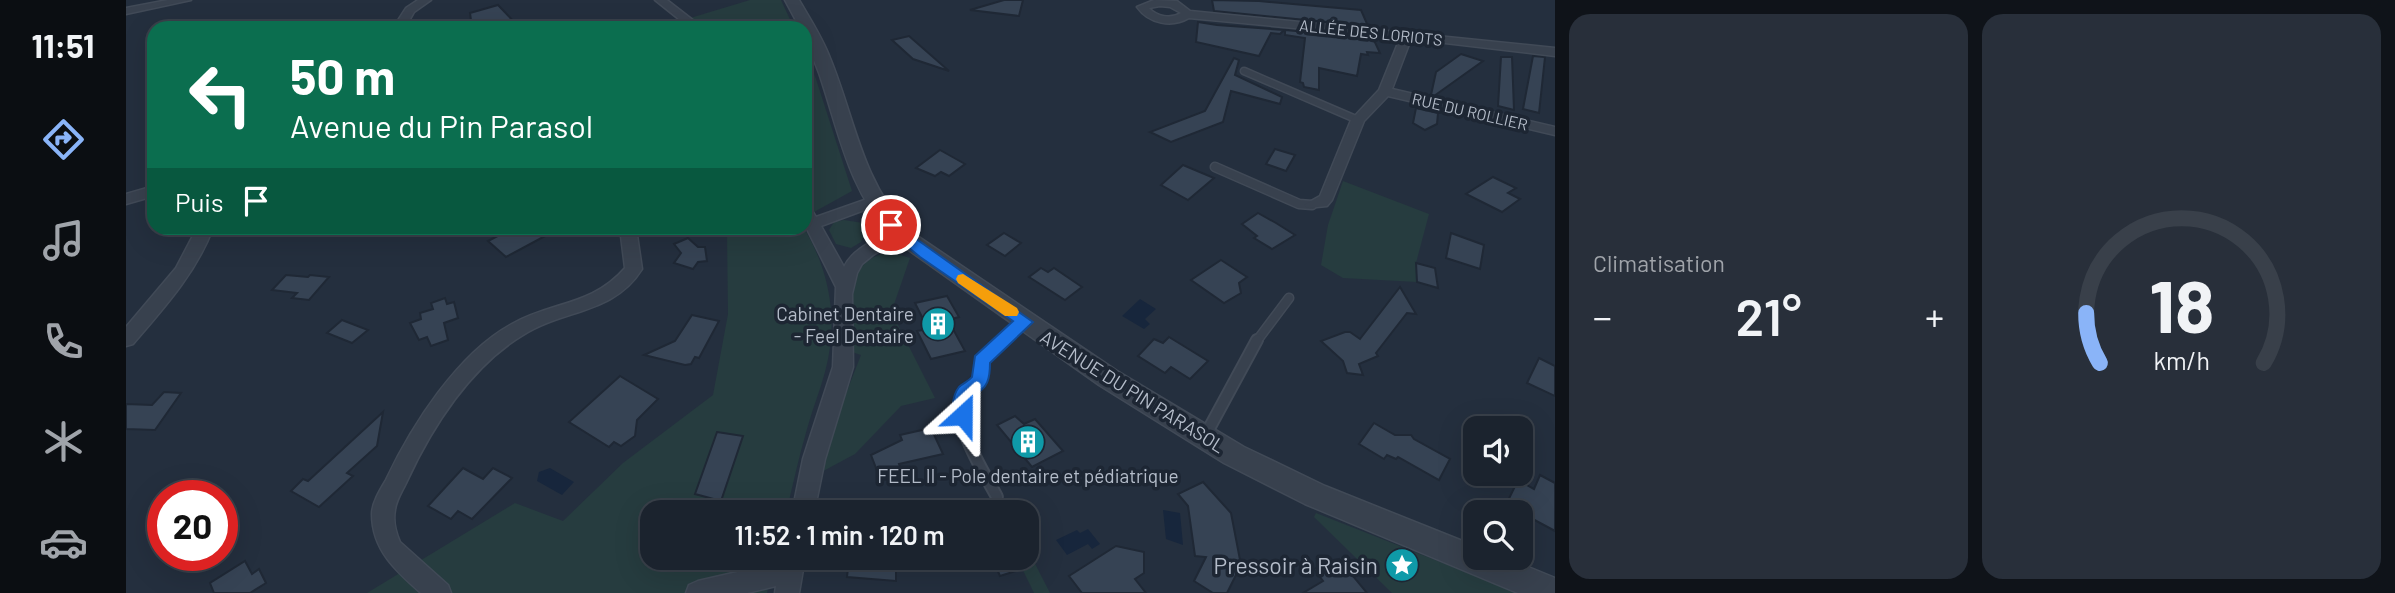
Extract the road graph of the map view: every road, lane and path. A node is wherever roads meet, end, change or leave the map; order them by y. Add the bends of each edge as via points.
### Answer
1 (186, 0) edge
2 (426, 0) edge
3 (660, 0) edge
4 (792, 0) edge
5 (126, 11) edge
6 (1187, 14) dead end
7 (403, 21) edge
8 (688, 21) edge
9 (803, 21) edge
10 (1407, 36) junction
11 (812, 39) edge
12 (1555, 52) edge
13 (1244, 71) dead end
14 (1385, 90) junction
15 (1359, 120) junction
16 (1555, 131) edge
17 (1215, 167) dead end
18 (147, 193) edge
19 (126, 199) edge
20 (873, 202) junction
21 (1312, 205) joint
22 (812, 217) edge
23 (812, 223) edge
24 (900, 234) junction
25 (203, 235) edge
26 (629, 235) edge
27 (845, 287) junction
28 (1289, 298) dead end
29 (1025, 322) junction
30 (126, 339) edge
31 (1204, 438) junction
32 (997, 497) dead end
33 (806, 500) edge
34 (1428, 540) junction
35 (1463, 550) edge
36 (1525, 570) edge
37 (790, 574) edge
38 (1555, 580) edge
39 (439, 593) edge
40 (698, 593) edge
41 (1555, 593) edge

1 - 5 street
2 - 7 street via 410,10
3 - 8 street
4 - 9 street, AVENUE DU PIN PARASOL
6 - 10 street, ALLÉE DES LORIOTS
10 - 12 street, ALLÉE DES LORIOTS
10 - 14 street
11 - 20 street, AVENUE DU PIN PARASOL
13 - 15 lane
14 - 15 street
14 - 16 street, RUE DU ROLLIER
15 - 21 street via 1327,197
17 - 21 lane via 1299,204
18 - 19 street
20 - 22 street
20 - 24 street, AVENUE DU PIN PARASOL
23 - 27 street
24 - 27 street via 861,256
24 - 29 street, AVENUE DU PIN PARASOL
25 - 30 street via 168,290
26 - 39 street via 634,269 621,287 600,301 517,329 480,360 446,398 402,465 383,511 390,547
27 - 33 street via 842,367
28 - 31 lane via 1256,342
29 - 31 street, AVENUE DU PIN PARASOL
29 - 32 lane via 981,361 981,378 963,397 962,425
31 - 34 street, AVENUE DU PIN PARASOL via 1294,486
34 - 35 street, AVENUE DU PIN PARASOL
34 - 41 street, AVENUE DU PIN PARASOL
36 - 38 street
37 - 40 street

